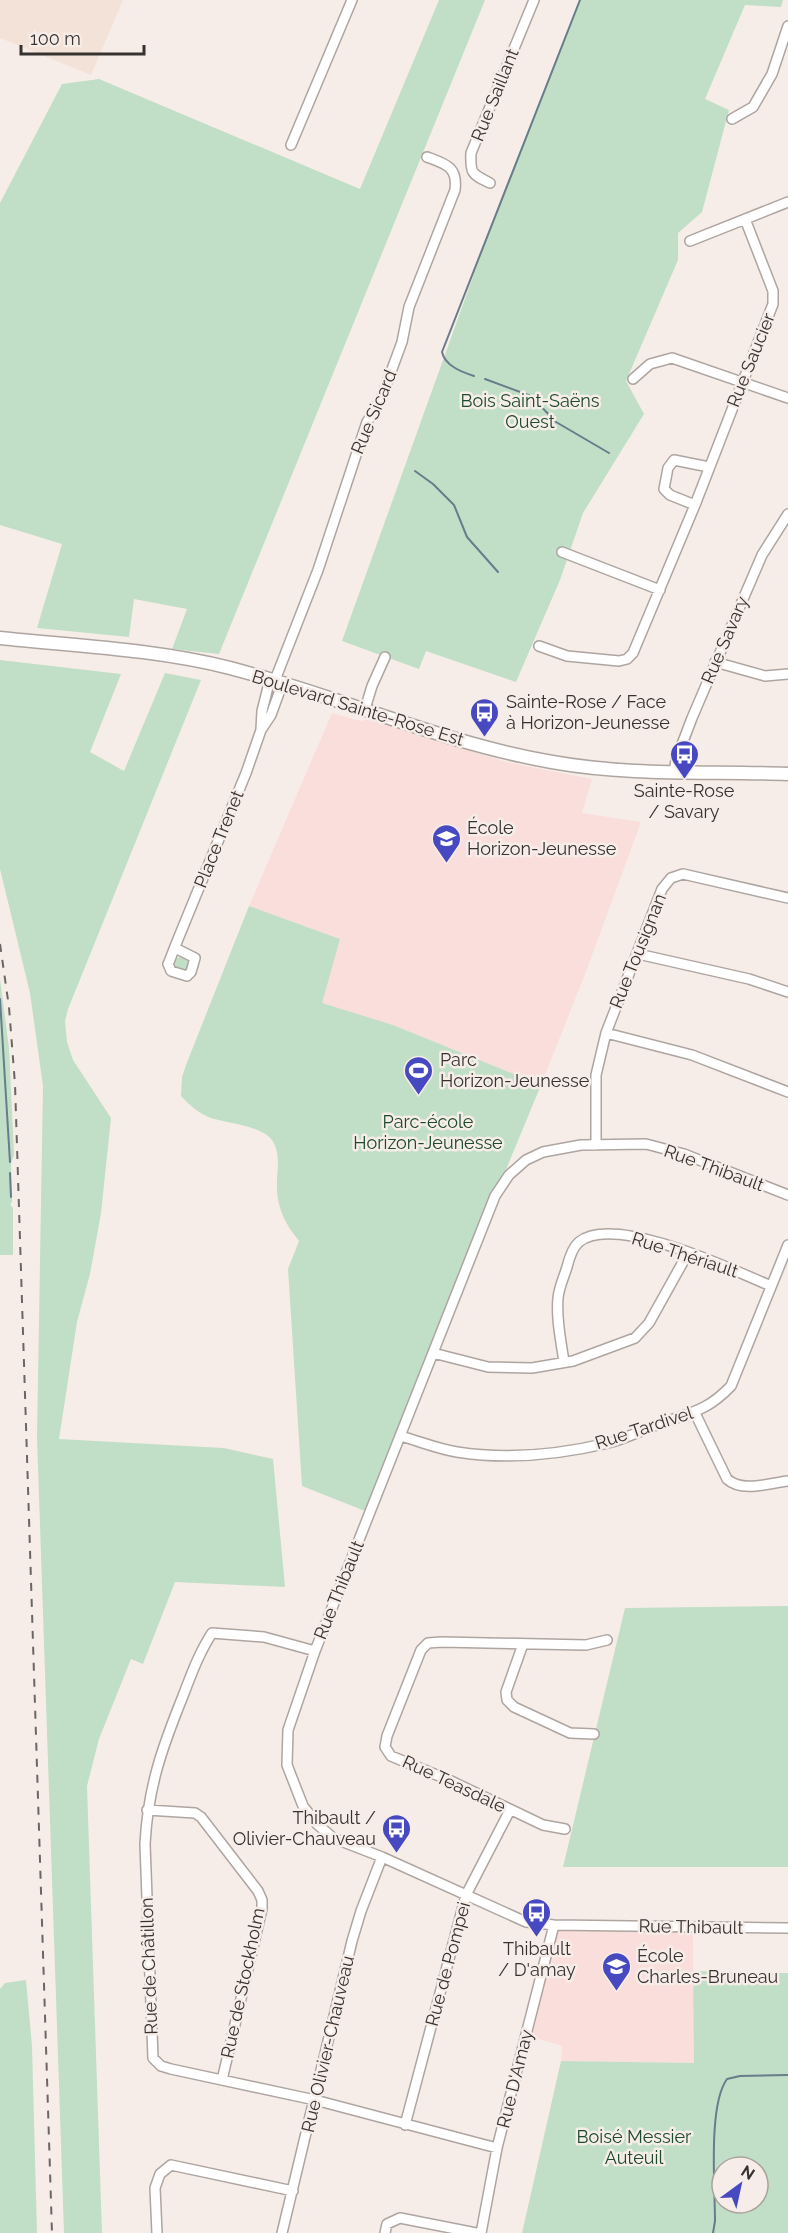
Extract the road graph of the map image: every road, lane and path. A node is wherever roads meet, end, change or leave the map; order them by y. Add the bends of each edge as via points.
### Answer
1 (352, 0) edge
2 (534, 0) edge
3 (788, 26) edge
4 (732, 119) dead end
5 (291, 145) dead end
6 (427, 157) dead end
7 (490, 183) dead end
8 (788, 202) edge
9 (745, 219) junction
10 (690, 241) dead end
11 (633, 379) dead end
12 (742, 381) junction
13 (788, 399) edge
14 (709, 467) junction
15 (694, 505) junction
16 (788, 514) edge
17 (562, 552) dead end
18 (660, 590) junction
19 (0, 638) edge
20 (539, 646) dead end
21 (385, 657) dead end
22 (715, 663) junction
23 (788, 674) edge
24 (276, 680) junction
25 (365, 709) junction
26 (261, 730) junction
27 (674, 772) junction
28 (788, 774) edge
29 (788, 898) edge
30 (175, 948) dead end
31 (638, 954) junction
32 (788, 992) edge
33 (606, 1033) junction
34 (788, 1092) edge
35 (596, 1145) junction
36 (788, 1196) edge
37 (788, 1245) edge
38 (688, 1252) junction
39 (771, 1286) junction
40 (434, 1353) junction
41 (564, 1362) junction
42 (695, 1413) junction
43 (400, 1436) junction
44 (788, 1481) edge
45 (607, 1640) dead end
46 (523, 1644) junction
47 (315, 1651) junction
48 (594, 1734) dead end
49 (147, 1810) junction
50 (510, 1810) junction
51 (565, 1829) dead end
52 (382, 1857) junction
53 (466, 1895) junction
54 (554, 1925) junction
55 (788, 1928) edge
56 (222, 2080) junction
57 (315, 2100) junction
58 (405, 2125) junction
59 (497, 2148) junction
60 (293, 2191) junction
61 (157, 2233) edge
62 (282, 2233) edge
63 (385, 2233) edge
64 (476, 2233) edge
65 (481, 2233) edge

1 - 5 street
2 - 7 street, Rue Saillant via 471,153 470,169
3 - 4 street via 772,74 753,106
6 - 24 street, Rue Sicard via 452,170 454,190 409,307 402,342 381,399 367,422 318,570
8 - 9 street
9 - 10 street
9 - 12 street, Rue Saucier via 773,291 773,304
11 - 12 street via 650,364 672,358
12 - 13 street
12 - 14 street, Rue Saucier
14 - 15 street, Rue Saucier
14 - 15 street via 674,460 668,468 664,489
15 - 18 street, Rue Saucier
16 - 22 street, Rue Savary via 762,555
17 - 18 street
18 - 20 street, Rue Saucier via 627,659 567,656
19 - 24 street, Boulevard Sainte-Rose Est via 163,655
21 - 25 street
22 - 23 street via 765,676
22 - 27 street, Rue Savary
24 - 25 street, Boulevard Sainte-Rose Est
24 - 26 street, Place Trenet via 262,711
24 - 26 street, Place Trenet via 271,715
25 - 27 street, Boulevard Sainte-Rose Est via 536,759 594,768
26 - 30 street, Place Trenet
27 - 28 street, Boulevard Sainte-Rose Est
29 - 31 street, Rue Tousignan via 683,874 671,878 662,889
31 - 32 street
31 - 33 street, Rue Tousignan
33 - 34 street via 692,1055
33 - 35 street, Rue Tousignan via 596,1075
35 - 36 street, Rue Thibault via 646,1144 684,1154
35 - 40 street, Rue Thibault via 543,1152 508,1175 495,1196
37 - 39 street, Rue Tardivel
38 - 39 street, Rue Thériault
38 - 41 street via 649,1323 635,1338
38 - 41 street, Rue Thériault via 620,1234 590,1236 577,1243 558,1296
39 - 42 street, Rue Tardivel via 731,1386 717,1401
40 - 41 street via 488,1367 532,1368
40 - 43 street, Rue Thibault
42 - 43 street, Rue Tardivel via 609,1443 530,1457 454,1452
42 - 44 street via 733,1485
43 - 47 street, Rue Thibault
45 - 46 street, Rue Teasdale via 586,1645
46 - 48 street via 506,1692 507,1700 570,1733
46 - 50 street, Rue Teasdale via 428,1643 421,1650 385,1747 391,1756
47 - 49 street, Rue de Châtillon via 264,1637 212,1634 201,1650 161,1750
47 - 52 street, Rue Thibault via 288,1730 287,1765 303,1806 317,1824 333,1838
49 - 56 street, Rue de Châtillon via 152,2055 163,2067
49 - 56 street, Rue de Stockholm via 195,1813 201,1817 262,1900
50 - 51 street, Rue Teasdale via 543,1825
50 - 53 street, Rue de Pompei
52 - 53 street, Rue Thibault
52 - 57 street, Rue Olivier-Chauveau via 352,1941
53 - 54 street, Rue Thibault via 526,1922
53 - 58 street, Rue de Pompei
54 - 55 street, Rue Thibault
54 - 59 street, Rue D'Amay
56 - 57 street, Rue de Châtillon
57 - 58 street, Rue de Châtillon
57 - 60 street, Rue Olivier-Chauveau
58 - 59 street, Rue de Châtillon
59 - 65 street, Rue D'Amay
60 - 61 street via 171,2165 160,2174 154,2188
60 - 62 street, Rue Olivier-Chauveau
63 - 64 street via 387,2224 400,2218

